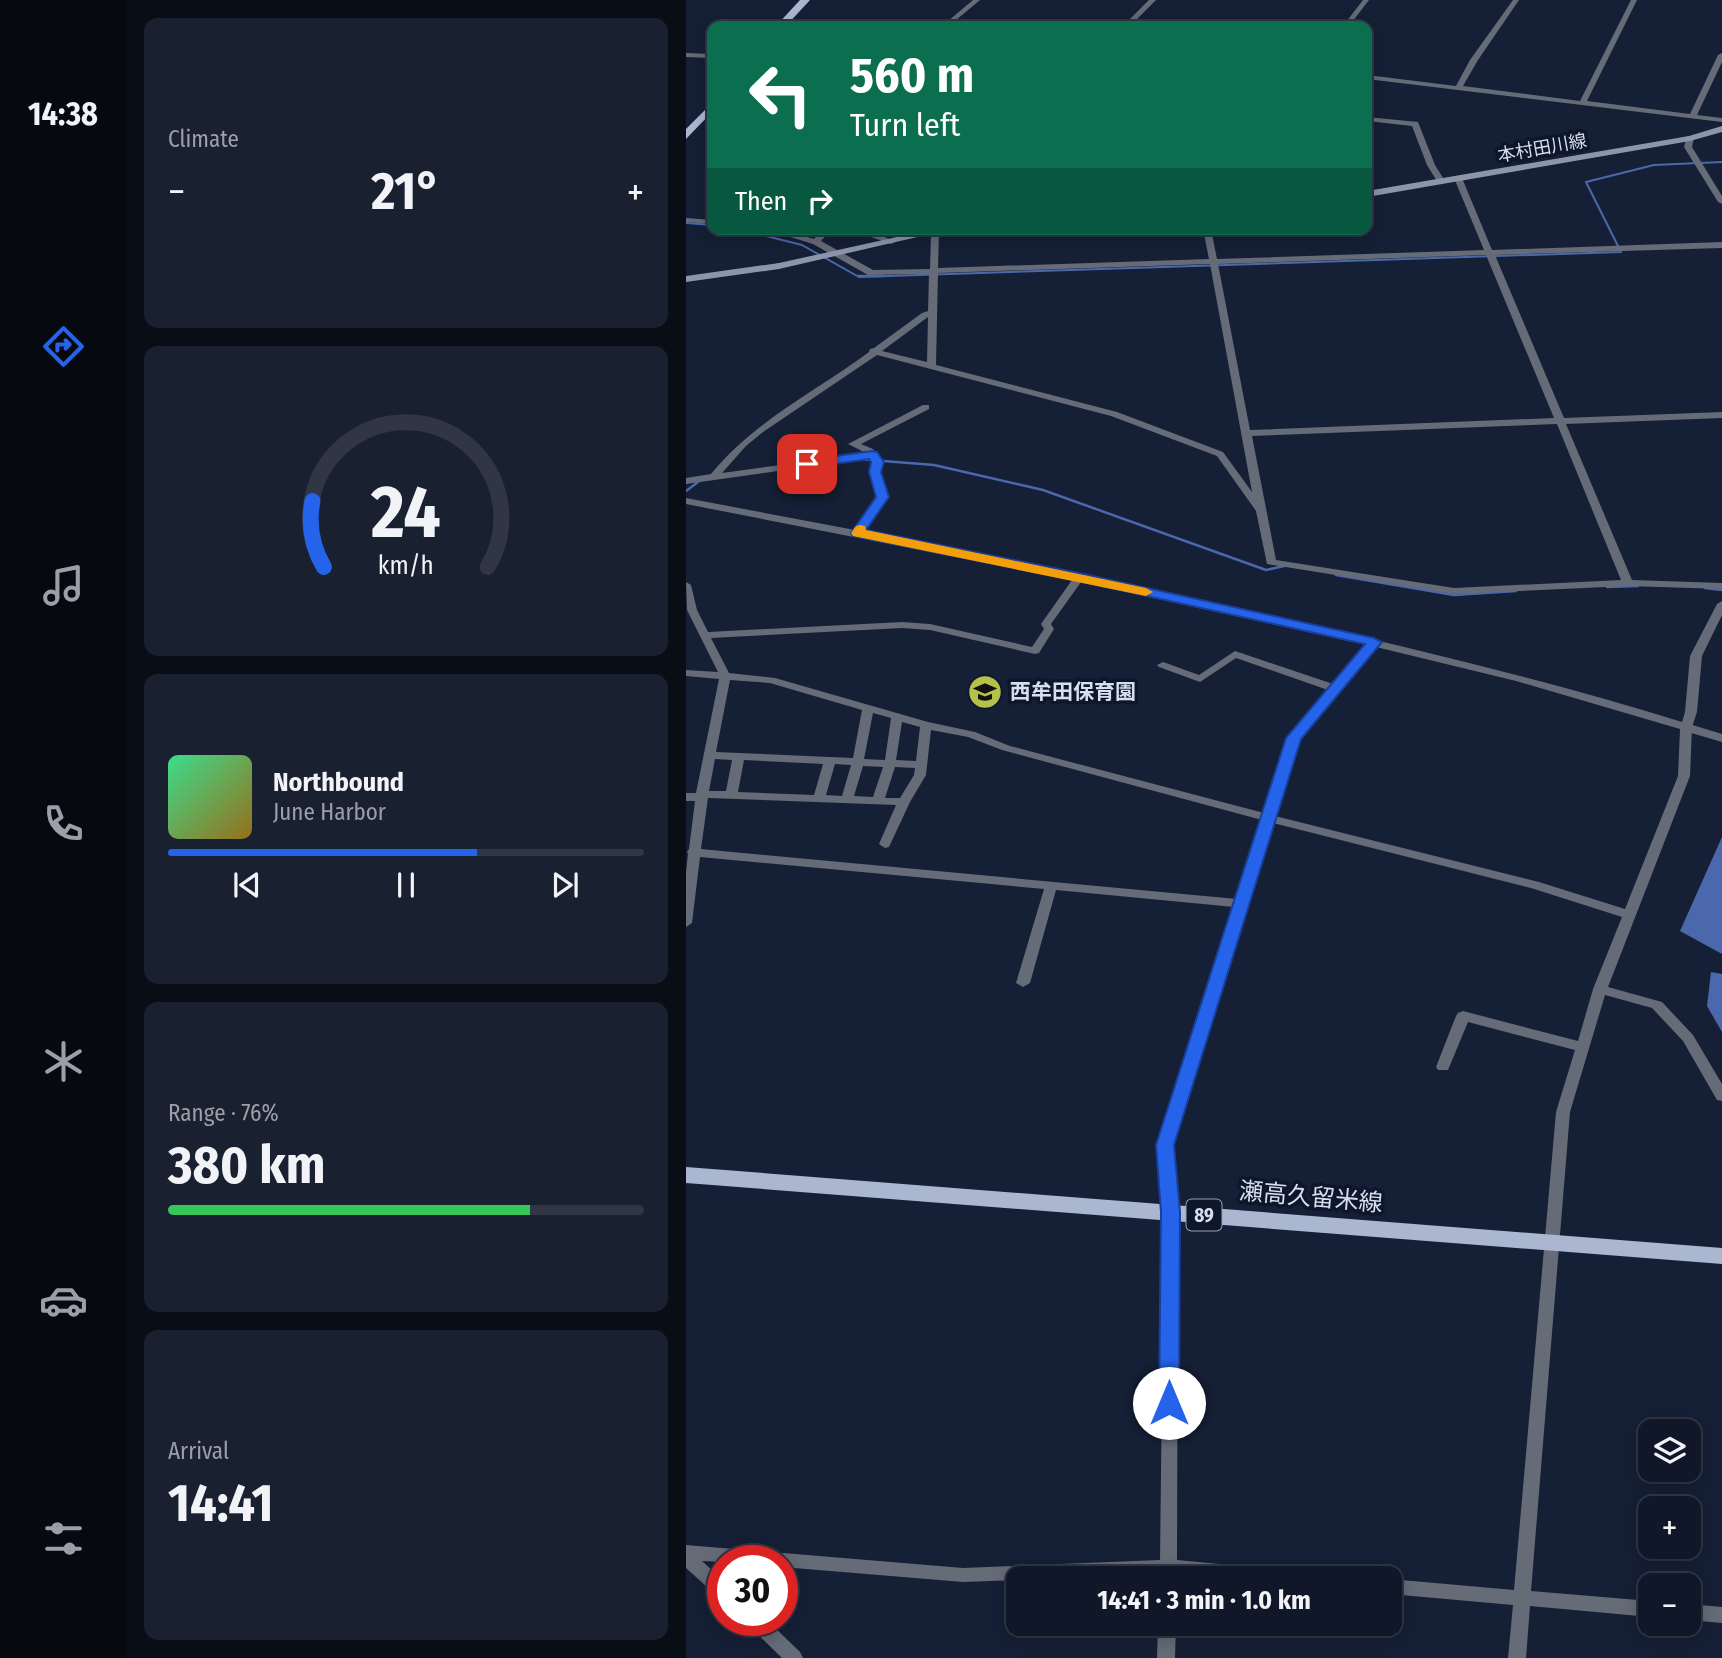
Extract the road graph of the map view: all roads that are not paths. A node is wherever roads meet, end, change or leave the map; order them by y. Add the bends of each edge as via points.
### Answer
1 (805, 0) edge
2 (977, 0) edge
3 (1153, 0) edge
4 (1366, 0) edge
5 (1516, 0) edge
6 (1634, 0) edge
7 (786, 21) edge
8 (952, 21) edge
9 (1131, 21) edge
10 (1350, 21) edge
11 (686, 55) edge
12 (1722, 55) edge
13 (707, 56) edge
14 (1372, 79) edge
15 (1458, 89) junction
16 (1582, 103) junction
17 (707, 112) edge
18 (1692, 117) junction
19 (1372, 120) edge
20 (1722, 120) edge
21 (1722, 129) edge
22 (686, 136) edge
23 (1690, 138) junction
24 (1458, 178) junction
25 (1441, 181) junction
26 (1372, 193) edge
27 (1722, 202) edge
28 (686, 220) edge
29 (707, 222) edge
30 (791, 235) edge
31 (822, 235) edge
32 (874, 235) edge
33 (916, 235) edge
34 (933, 235) edge
35 (1208, 235) edge
36 (816, 242) junction
37 (891, 242) junction
38 (1722, 245) edge
39 (837, 254) junction
40 (1491, 254) junction
41 (1214, 263) junction
42 (935, 271) junction
43 (686, 279) edge
44 (933, 312) junction
45 (873, 351) junction
46 (931, 366) junction
47 (926, 407) dead end
48 (1722, 415) edge
49 (1560, 421) junction
50 (1247, 433) junction
51 (872, 455) junction
52 (714, 477) junction
53 (686, 481) edge
54 (686, 501) edge
55 (1264, 515) junction
56 (858, 533) junction
57 (1079, 577) junction
58 (1628, 583) junction
59 (686, 585) edge
60 (1722, 586) edge
61 (1722, 604) edge
62 (705, 635) junction
63 (1374, 642) junction
64 (1163, 665) dead end
65 (686, 673) edge
66 (725, 676) junction
67 (1336, 689) junction
68 (868, 708) junction
69 (897, 716) junction
70 (926, 725) junction
71 (1686, 727) junction
72 (1722, 738) edge
73 (709, 755) junction
74 (739, 756) junction
75 (830, 761) junction
76 (858, 762) junction
77 (890, 763) junction
78 (921, 765) junction
79 (731, 795) junction
80 (701, 796) junction
81 (686, 797) edge
82 (819, 799) junction
83 (847, 800) junction
84 (878, 801) junction
85 (904, 802) junction
86 (1270, 819) junction
87 (885, 844) dead end
88 (691, 857) edge
89 (1051, 886) junction
90 (1243, 904) junction
91 (1629, 915) junction
92 (686, 923) edge
93 (1023, 983) dead end
94 (1600, 989) junction
95 (1583, 1047) junction
96 (1443, 1067) dead end
97 (1722, 1096) edge
98 (686, 1175) edge
99 (1171, 1212) junction
100 (1550, 1243) junction
101 (1722, 1256) edge
102 (686, 1554) edge
103 (1168, 1566) edge
104 (707, 1575) edge
105 (1006, 1575) edge
106 (1402, 1588) edge
107 (1522, 1600) junction
108 (1638, 1608) edge
109 (1701, 1613) edge
110 (1722, 1615) edge
111 (771, 1636) edge
112 (1167, 1636) edge
113 (794, 1658) edge
114 (1167, 1658) edge
115 (1517, 1658) edge

1 - 7 main road
2 - 8 street
3 - 9 street
4 - 10 street
5 - 15 street
6 - 16 street
11 - 13 street
12 - 18 street
14 - 15 street
15 - 16 street
16 - 18 street
17 - 22 main road
18 - 20 street
19 - 25 street via 1415,124
21 - 23 main road, 本村田川線
23 - 24 main road, 本村田川線
23 - 27 street via 1688,147
24 - 25 main road, 本村田川線
24 - 40 street
25 - 26 main road, 本村田川線
28 - 29 street
30 - 36 street
31 - 36 street
32 - 37 street
33 - 37 main road
34 - 42 street
35 - 41 street
36 - 39 street
37 - 39 main road
38 - 40 street
39 - 42 street via 871,272
39 - 43 main road
40 - 41 street
40 - 49 street
41 - 42 street
41 - 50 street
42 - 44 street
44 - 45 street
44 - 46 street
45 - 46 street
45 - 52 street via 853,369 750,435
46 - 55 street via 1114,414 1220,454
47 - 51 street via 853,444
48 - 49 street
49 - 50 street
49 - 58 street
50 - 55 street
51 - 52 street
51 - 56 street via 882,497
52 - 53 street
54 - 56 street
55 - 58 street via 1271,562 1454,591
56 - 57 street
57 - 62 street via 1049,616 1049,629 1035,651 902,625
57 - 63 street
58 - 60 street
59 - 62 street
61 - 71 street via 1696,656
62 - 66 street
63 - 67 street
63 - 71 street via 1603,700
64 - 67 street via 1200,679 1235,654
65 - 66 street
66 - 68 street via 771,680
66 - 73 street
67 - 86 street via 1294,738
68 - 69 street
68 - 76 street
69 - 70 street
69 - 77 street
70 - 78 street
70 - 86 street
71 - 72 street
71 - 91 street via 1684,776
73 - 74 street
73 - 80 street
74 - 75 street
74 - 79 street
75 - 76 street
75 - 82 street
76 - 77 street
76 - 83 street
77 - 78 street
77 - 84 street
78 - 85 street
79 - 80 street
79 - 82 street
80 - 81 street
80 - 88 street
82 - 83 street
83 - 84 street
84 - 85 street
85 - 87 street
86 - 90 street
86 - 91 street via 1535,885
88 - 89 street
88 - 92 street
89 - 90 street
89 - 93 street
90 - 99 street via 1165,1145
91 - 94 street
94 - 95 street
94 - 97 street via 1657,1005 1688,1038
95 - 96 street via 1463,1016
95 - 100 street via 1563,1112
98 - 99 main road, 瀬高久留米線 / 89
99 - 100 main road, 瀬高久留米線 / 89
99 - 103 street
100 - 101 main road, 瀬高久留米線 / 89
100 - 107 street
102 - 104 street
102 - 105 street
106 - 107 street
107 - 108 street
107 - 115 street
109 - 110 street
111 - 113 street
112 - 114 street

